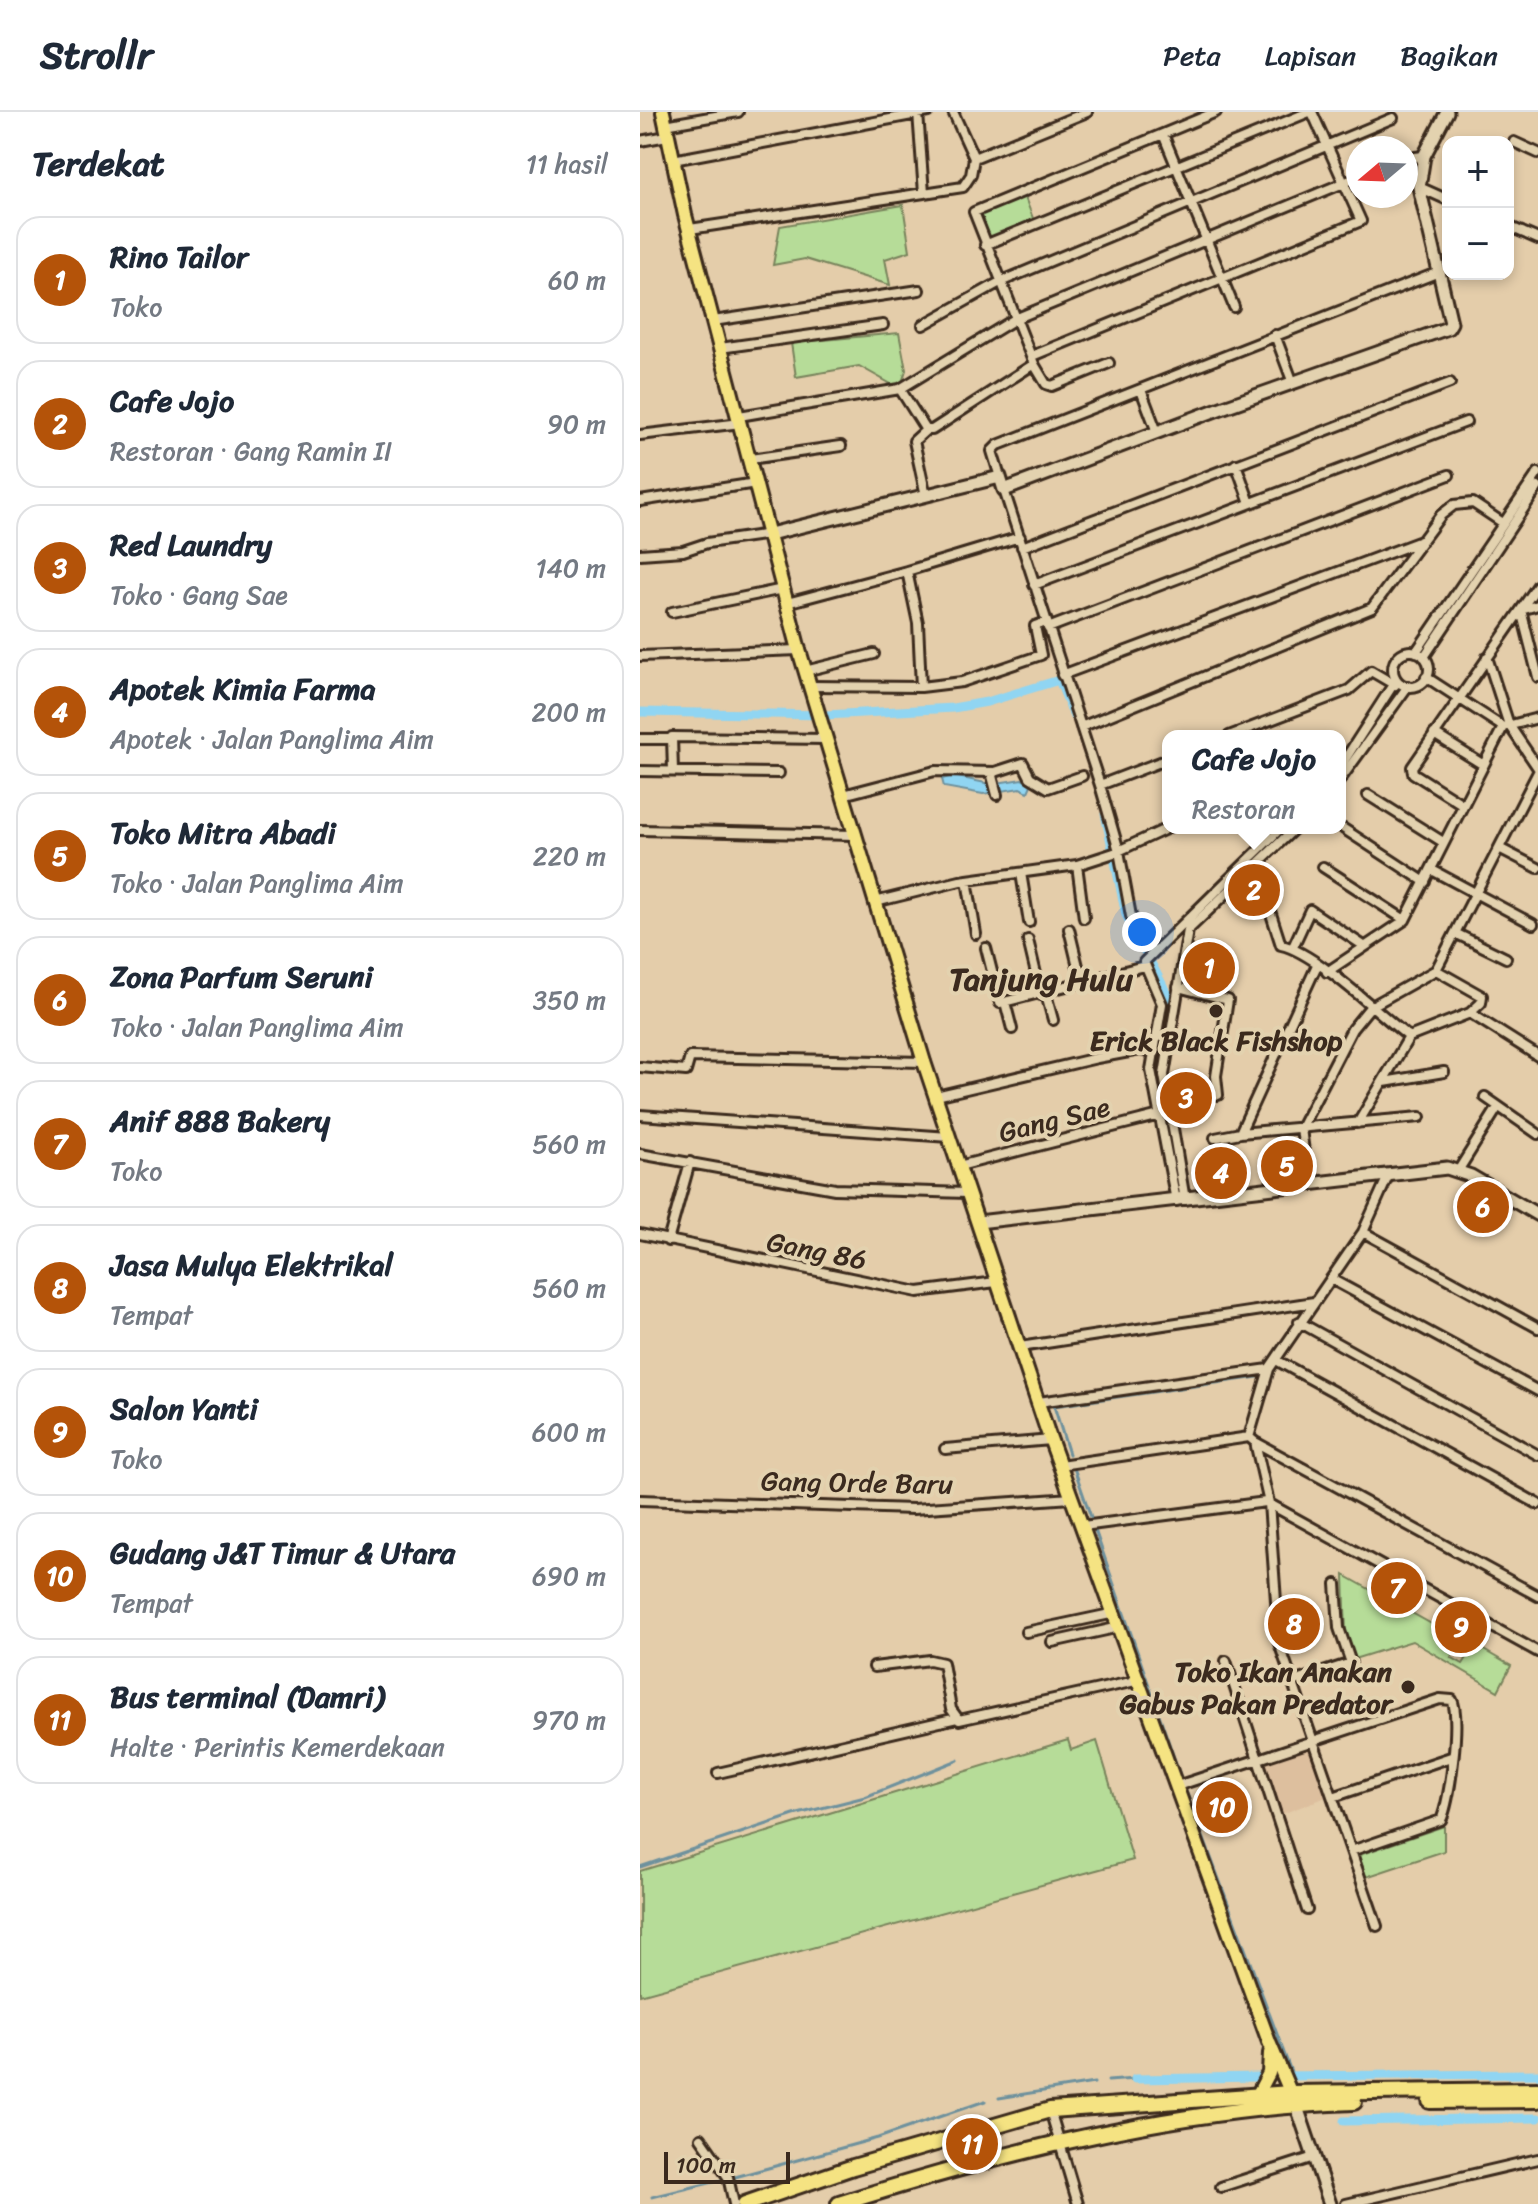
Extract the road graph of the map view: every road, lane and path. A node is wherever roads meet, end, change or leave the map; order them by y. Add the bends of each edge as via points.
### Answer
1 (738, 112) edge
2 (953, 112) edge
3 (1087, 112) edge
4 (1216, 112) edge
5 (1311, 112) edge
6 (1447, 112) edge
7 (922, 113) edge
8 (1072, 115) edge
9 (1393, 118) dead end
10 (665, 124) edge
11 (1163, 134) junction
12 (640, 141) edge
13 (1514, 142) dead end
14 (1327, 146) junction
15 (1538, 153) edge
16 (1424, 156) junction
17 (1418, 157) edge
18 (974, 158) junction
19 (673, 160) junction
20 (1176, 165) junction
21 (1346, 182) edge
22 (1342, 183) junction
23 (1419, 187) junction
24 (924, 193) junction
25 (1442, 197) edge
26 (1190, 202) junction
27 (1514, 228) edge
28 (690, 229) junction
29 (1537, 237) edge
30 (1205, 241) junction
31 (985, 245) junction
32 (1439, 272) junction
33 (1222, 278) junction
34 (1000, 282) junction
35 (919, 290) dead end
36 (1234, 307) dead end
37 (1015, 319) junction
38 (713, 321) junction
39 (883, 325) dead end
40 (923, 325) dead end
41 (1275, 335) junction
42 (720, 348) junction
43 (1033, 360) junction
44 (1109, 363) dead end
45 (1293, 383) junction
46 (1450, 383) dead end
47 (900, 389) junction
48 (1141, 390) junction
49 (740, 420) junction
50 (1466, 422) dead end
51 (926, 430) junction
52 (1157, 432) junction
53 (640, 435) edge
54 (841, 446) dead end
55 (750, 459) junction
56 (1236, 464) junction
57 (1538, 473) edge
58 (1449, 475) dead end
59 (1000, 477) junction
60 (756, 483) junction
61 (1538, 487) edge
62 (1004, 490) junction
63 (926, 496) junction
64 (640, 501) edge
65 (1250, 503) junction
66 (1503, 523) junction
67 (770, 534) junction
68 (1422, 541) junction
69 (1021, 542) junction
70 (640, 554) edge
71 (908, 574) junction
72 (1034, 585) junction
73 (1538, 585) edge
74 (783, 589) junction
75 (787, 603) junction
76 (1538, 605) edge
77 (1521, 610) junction
78 (672, 612) dead end
79 (1047, 625) junction
80 (799, 650) junction
81 (874, 654) dead end
82 (1420, 655) junction
83 (640, 656) edge
84 (1487, 657) junction
85 (805, 671) junction
86 (1062, 675) junction
87 (1426, 677) junction
88 (1538, 677) edge
89 (1396, 682) junction
90 (810, 686) junction
91 (1408, 686) junction
92 (921, 687) junction
93 (1459, 698) junction
94 (1538, 718) edge
95 (1506, 726) junction
96 (1081, 727) junction
97 (1245, 730) edge
98 (1434, 734) junction
99 (640, 739) edge
100 (670, 739) junction
101 (825, 739) junction
102 (1346, 758) edge
103 (1162, 761) edge
104 (1482, 764) junction
105 (1538, 770) edge
106 (640, 771) edge
107 (673, 771) junction
108 (991, 772) junction
109 (1346, 772) edge
110 (779, 773) dead end
111 (1082, 776) dead end
112 (1100, 785) junction
113 (843, 795) junction
114 (997, 795) dead end
115 (1368, 795) dead end
116 (1462, 804) junction
117 (640, 830) edge
118 (1346, 830) edge
119 (1162, 831) edge
120 (1275, 834) edge
121 (1288, 834) edge
122 (854, 835) junction
123 (1443, 842) junction
124 (1499, 848) junction
125 (1113, 854) junction
126 (1077, 865) junction
127 (1323, 867) dead end
128 (1538, 868) edge
129 (1432, 870) junction
130 (1021, 873) junction
131 (1246, 873) junction
132 (967, 880) junction
133 (1425, 882) junction
134 (1474, 893) junction
135 (875, 902) junction
136 (1084, 918) dead end
137 (1405, 920) junction
138 (1029, 922) dead end
139 (1533, 924) dead end
140 (1184, 927) junction
141 (1069, 929) dead end
142 (1455, 933) junction
143 (976, 934) dead end
144 (1028, 940) dead end
145 (1364, 946) junction
146 (1293, 947) junction
147 (986, 948) dead end
148 (1148, 958) junction
149 (1506, 958) dead end
150 (1317, 965) junction
151 (1436, 970) junction
152 (1327, 972) junction
153 (1082, 983) junction
154 (1178, 987) junction
155 (1043, 994) junction
156 (1005, 1002) junction
157 (1370, 1007) junction
158 (1470, 1013) junction
159 (1053, 1020) dead end
160 (1012, 1029) dead end
161 (1409, 1037) junction
162 (1152, 1053) junction
163 (1538, 1056) edge
164 (924, 1062) junction
165 (640, 1067) edge
166 (1444, 1072) dead end
167 (1384, 1082) junction
168 (1218, 1095) dead end
169 (936, 1096) junction
170 (1485, 1097) dead end
171 (1498, 1107) junction
172 (640, 1115) edge
173 (1160, 1115) junction
174 (1420, 1117) dead end
175 (1358, 1123) junction
176 (1301, 1128) junction
177 (1240, 1133) junction
178 (1538, 1134) edge
179 (949, 1137) junction
180 (1215, 1138) dead end
181 (640, 1154) edge
182 (690, 1162) junction
183 (959, 1166) junction
184 (1458, 1171) junction
185 (1389, 1174) junction
186 (1308, 1184) junction
187 (967, 1193) junction
188 (1181, 1200) junction
189 (1538, 1215) edge
190 (978, 1222) junction
191 (1363, 1232) junction
192 (640, 1234) edge
193 (668, 1241) junction
194 (1331, 1279) junction
195 (991, 1283) junction
196 (1314, 1302) junction
197 (1299, 1322) junction
198 (1538, 1328) edge
199 (1020, 1347) junction
200 (1276, 1360) junction
201 (1269, 1369) junction
202 (1538, 1391) edge
203 (1039, 1402) junction
204 (1051, 1440) junction
205 (1252, 1440) junction
206 (945, 1449) dead end
207 (1538, 1455) edge
208 (1060, 1465) junction
209 (1072, 1498) junction
210 (640, 1500) edge
211 (1269, 1503) junction
212 (1538, 1504) edge
213 (1083, 1526) junction
214 (1336, 1584) dead end
215 (1538, 1596) edge
216 (1115, 1613) junction
217 (1120, 1626) junction
218 (1026, 1632) dead end
219 (1052, 1642) dead end
220 (1538, 1652) edge
221 (1226, 1661) dead end
222 (874, 1667) dead end
223 (1140, 1680) junction
224 (1293, 1682) junction
225 (957, 1718) junction
226 (1313, 1741) junction
227 (1451, 1757) junction
228 (1257, 1759) junction
229 (718, 1773) dead end
230 (1177, 1786) junction
231 (1333, 1797) junction
232 (1351, 1851) junction
233 (1307, 1910) dead end
234 (1377, 1926) dead end
235 (1269, 2042) junction
236 (1288, 2087) junction
237 (1538, 2090) edge
238 (1421, 2096) junction
239 (1256, 2098) junction
240 (1538, 2100) edge
241 (1050, 2110) junction
242 (701, 2138) dead end
243 (1060, 2141) junction
244 (1314, 2157) junction
245 (1538, 2159) edge
246 (1221, 2187) dead end
247 (734, 2204) edge
248 (745, 2204) edge
249 (839, 2204) edge
250 (1078, 2204) edge
251 (1330, 2204) edge
252 (1346, 2204) edge

1 - 10 street
2 - 18 street
3 - 8 street
4 - 11 street
5 - 14 street
5 - 20 street
6 - 16 street
7 - 19 street
7 - 24 street
8 - 18 street
9 - 14 street
10 - 12 street
10 - 19 main road
11 - 20 street
11 - 31 street via 974,212
13 - 15 street
14 - 22 street
14 - 26 street
16 - 17 street
16 - 23 street
18 - 24 street via 963,187
19 - 28 main road
20 - 26 street
20 - 31 street
21 - 22 street
22 - 30 street
22 - 33 street via 1361,221
23 - 25 street
23 - 32 street
24 - 28 street
26 - 30 street
26 - 34 street
27 - 29 street
28 - 38 main road
30 - 33 street
30 - 37 street
31 - 34 street
32 - 41 street
32 - 45 street via 1448,328
33 - 36 street
33 - 43 street
34 - 37 street
34 - 40 street
35 - 38 street
37 - 43 street
37 - 47 street
38 - 42 main road
39 - 42 street
41 - 45 street
41 - 48 street
42 - 49 main road
43 - 44 street via 1052,386
43 - 51 street
45 - 52 street
46 - 56 street
47 - 49 street
47 - 51 street
48 - 52 street
48 - 59 street via 994,447
49 - 53 street
49 - 55 main road
50 - 65 street
51 - 63 street via 914,441
52 - 62 street
54 - 55 street
55 - 60 main road
56 - 65 street
56 - 69 street
57 - 66 street
58 - 79 street
59 - 62 street
59 - 63 street
60 - 64 street
60 - 67 main road
61 - 82 street
62 - 69 street
63 - 67 street
65 - 72 street
66 - 68 street via 1473,503 1459,504 1441,515
66 - 82 street
67 - 70 street
67 - 74 main road
68 - 86 street
68 - 96 street via 1372,608
69 - 71 street
69 - 72 street
71 - 75 street
71 - 92 street via 918,623
72 - 79 street
73 - 77 street
74 - 75 main road
74 - 78 street
75 - 80 main road
76 - 77 street
77 - 84 street
77 - 88 street
79 - 86 street
79 - 92 street via 1035,626 1041,655 962,682
80 - 83 street
80 - 85 main road
81 - 85 street
82 - 87 street via 1428,667
82 - 89 street via 1407,651 1395,659
84 - 93 street
84 - 95 street
85 - 90 main road
86 - 96 street
87 - 91 street
87 - 93 street
89 - 91 street
89 - 97 street via 1371,671 1349,690
89 - 102 street
90 - 92 street
90 - 101 main road
91 - 109 street
93 - 95 street
93 - 98 street
94 - 95 street
95 - 104 street
95 - 105 street
96 - 112 street
98 - 104 street
98 - 116 street via 1413,773
99 - 100 street
100 - 101 street
100 - 107 street
101 - 113 main road
103 - 112 street
104 - 116 street
105 - 124 street
106 - 107 street
107 - 110 street
108 - 111 street via 1023,763 1030,777 1048,788
108 - 113 street via 935,771
108 - 114 street
112 - 125 street
113 - 122 main road
115 - 123 street
116 - 123 street
117 - 122 street
118 - 133 street
119 - 125 street
120 - 140 street
121 - 131 street
122 - 135 main road
123 - 129 street
124 - 128 street
124 - 134 street
125 - 126 street
125 - 148 street
126 - 130 street
126 - 136 street
127 - 137 street
129 - 133 street
129 - 134 street
130 - 132 street
130 - 138 street
131 - 140 street
131 - 146 street via 1265,895 1281,945
132 - 135 street
132 - 143 street
133 - 137 street
134 - 139 street
134 - 142 street
135 - 164 main road
137 - 145 street
140 - 148 street
140 - 154 street
141 - 153 street
142 - 149 street
142 - 151 street
144 - 155 street
145 - 146 street via 1310,910
145 - 152 street
146 - 150 street
147 - 156 street via 997,1000
148 - 153 street
148 - 162 street via 1162,1004
150 - 152 street
150 - 177 street
151 - 157 street
151 - 158 street via 1482,996
152 - 157 street
153 - 155 street
154 - 168 street via 1228,1000
154 - 188 street via 1164,1075
155 - 156 street
155 - 159 street
156 - 160 street
157 - 161 street
157 - 176 street via 1352,1029
158 - 161 street
158 - 163 street
161 - 167 street
162 - 169 street via 1140,1050 1097,1058
162 - 173 street
164 - 165 street via 690,1057 686,1071
164 - 169 main road
166 - 167 street
167 - 175 street
169 - 179 main road
170 - 171 street
171 - 178 street
171 - 184 street
172 - 179 street
173 - 183 street, Gang Sae
173 - 188 street
174 - 175 street
175 - 176 street
176 - 177 street
176 - 186 street
177 - 180 street
179 - 183 main road
181 - 182 street
182 - 187 street via 835,1189
182 - 193 street
183 - 187 main road
184 - 185 street
184 - 189 street
185 - 186 street
185 - 191 street
186 - 188 street
187 - 190 main road
188 - 190 street
190 - 195 main road
191 - 194 street
191 - 198 street
192 - 193 street, Gang 86
193 - 195 street, Gang 86 via 918,1292
194 - 196 street
194 - 202 street
195 - 199 main road
196 - 197 street
196 - 199 street
197 - 200 street
197 - 207 street
199 - 203 main road
200 - 201 street
200 - 212 street
201 - 203 street
201 - 205 street
203 - 204 main road
204 - 206 street
204 - 208 main road
205 - 208 street
205 - 211 street
205 - 215 street
208 - 209 main road
209 - 210 street, Gang Orde Baru via 913,1509
209 - 213 main road
211 - 213 street
211 - 220 street
211 - 224 street via 1279,1643
213 - 216 main road
214 - 224 street via 1339,1628 1351,1663
216 - 217 main road
216 - 218 street
217 - 219 street
217 - 223 main road
221 - 228 street
222 - 225 street via 943,1663
223 - 225 street via 964,1721
223 - 230 main road
224 - 226 street
225 - 229 street
226 - 227 street via 1440,1699 1452,1700
226 - 228 street
226 - 231 street
227 - 231 street
227 - 232 street via 1441,1820
228 - 230 street
228 - 233 street
230 - 235 main road
231 - 232 street
232 - 234 street
235 - 236 main road
235 - 239 main road via 1269,2073
236 - 238 highway
236 - 239 highway
236 - 243 highway
236 - 244 street
237 - 238 highway
238 - 240 highway
239 - 241 highway
241 - 243 street
241 - 248 highway
242 - 247 street via 728,2177
243 - 249 highway
243 - 250 street
244 - 246 street
244 - 251 street
245 - 252 street

